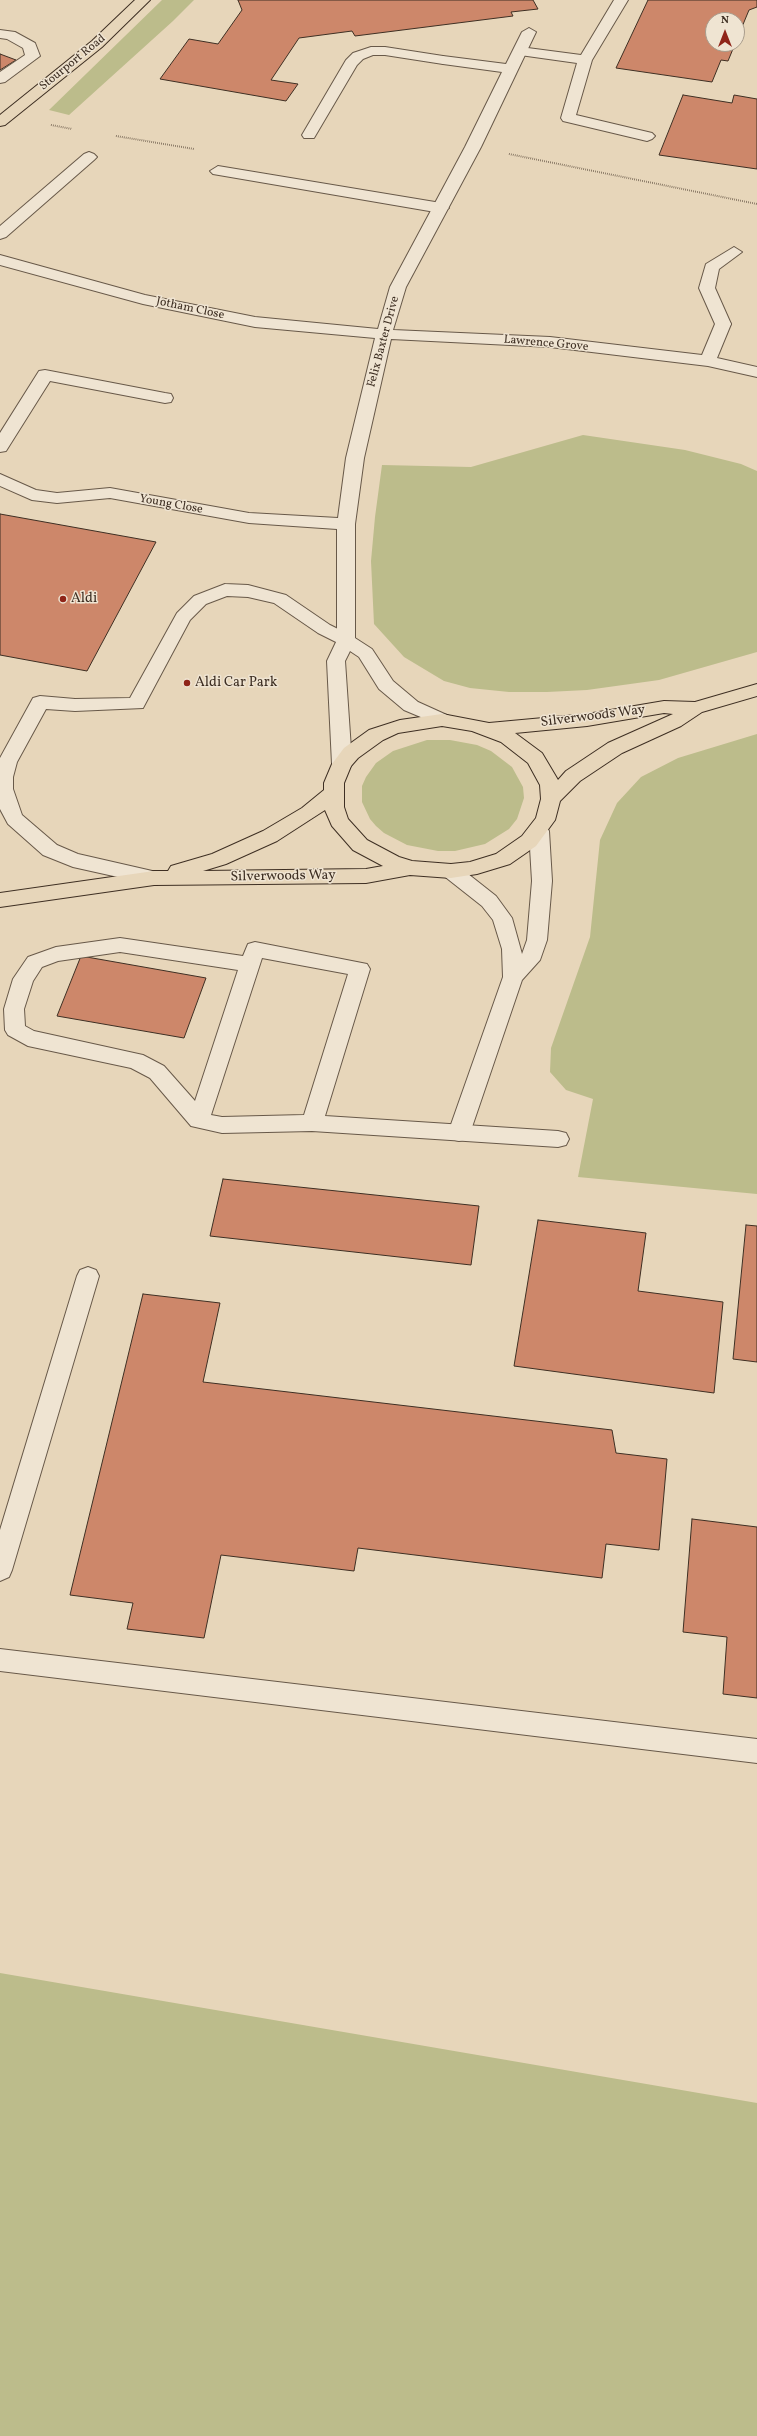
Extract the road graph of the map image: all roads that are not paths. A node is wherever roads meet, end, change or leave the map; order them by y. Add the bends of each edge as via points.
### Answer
1 (143, 0) edge
2 (620, 0) edge
3 (529, 32) dead end
4 (0, 34) edge
5 (520, 51) junction
6 (585, 60) junction
7 (512, 69) junction
8 (0, 79) edge
9 (0, 122) edge
10 (309, 134) dead end
11 (647, 136) dead end
12 (89, 157) dead end
13 (218, 170) dead end
14 (441, 208) junction
15 (0, 234) edge
16 (734, 252) dead end
17 (0, 260) edge
18 (384, 334) junction
19 (708, 361) junction
20 (757, 372) edge
21 (165, 398) dead end
22 (0, 447) edge
23 (0, 479) edge
24 (346, 524) junction
25 (346, 640) junction
26 (757, 690) edge
27 (695, 708) junction
28 (442, 720) junction
29 (491, 729) junction
30 (342, 764) junction
31 (332, 794) junction
32 (551, 799) junction
33 (539, 831) junction
34 (411, 868) junction
35 (451, 871) junction
36 (154, 878) junction
37 (0, 900) edge
38 (250, 964) junction
39 (513, 977) junction
40 (199, 1120) junction
41 (312, 1123) junction
42 (459, 1133) junction
43 (558, 1139) dead end
44 (88, 1276) dead end
45 (0, 1570) edge
46 (0, 1660) edge
47 (757, 1751) edge

1 - 9 main road, Stourport Road via 97,44
2 - 6 street
3 - 5 street, Felix Baxter Drive
4 - 8 street via 30,46 33,56
5 - 6 street
5 - 7 street, Felix Baxter Drive
6 - 11 street via 568,118
7 - 10 street via 371,51 358,56 351,63
7 - 14 street, Felix Baxter Drive
12 - 15 street
13 - 14 street
14 - 18 street, Felix Baxter Drive via 398,287
16 - 19 street via 712,267 707,288 723,324
17 - 18 street, Jotham Close via 143,299 255,322
18 - 19 street, Lawrence Grove via 550,342
18 - 24 street, Felix Baxter Drive via 355,458
19 - 20 street, Lawrence Grove
21 - 22 street via 45,375
23 - 24 street, Young Close via 32,495 57,498 110,494 248,518
24 - 25 street, Felix Baxter Drive
25 - 28 street via 366,653 386,686 406,702
25 - 30 street via 336,661
25 - 36 street via 324,629 280,599 248,591 225,590 200,600 183,617 136,704 75,705 40,702 3,776 7,804 15,819 50,850 73,860
26 - 27 main road, Silverwoods Way
27 - 29 main road, Silverwoods Way via 664,707 587,720
27 - 32 main road, Silverwoods Way via 674,722 643,734 593,762 573,776
28 - 29 main road
28 - 30 main road via 407,724 376,735 351,753
29 - 32 main road via 513,740 535,758 550,785
30 - 31 main road
31 - 34 main road via 339,821 360,845 392,862
31 - 36 main road, Silverwoods Way via 309,813 270,836 219,859
32 - 33 main road
33 - 35 main road via 518,851 503,859 470,869
33 - 39 street via 542,880 537,940 533,955
34 - 35 main road
34 - 36 main road, Silverwoods Way via 366,876
35 - 39 street via 489,901 502,918 512,949
36 - 37 main road, Silverwoods Way
38 - 40 street
38 - 40 street via 120,945 56,954 35,962 23,979 14,1009 15,1030 28,1038 136,1061 157,1072
38 - 41 street via 255,949 360,969
39 - 42 street
40 - 41 street via 222,1125
41 - 42 street
42 - 43 street
44 - 45 street
46 - 47 street

